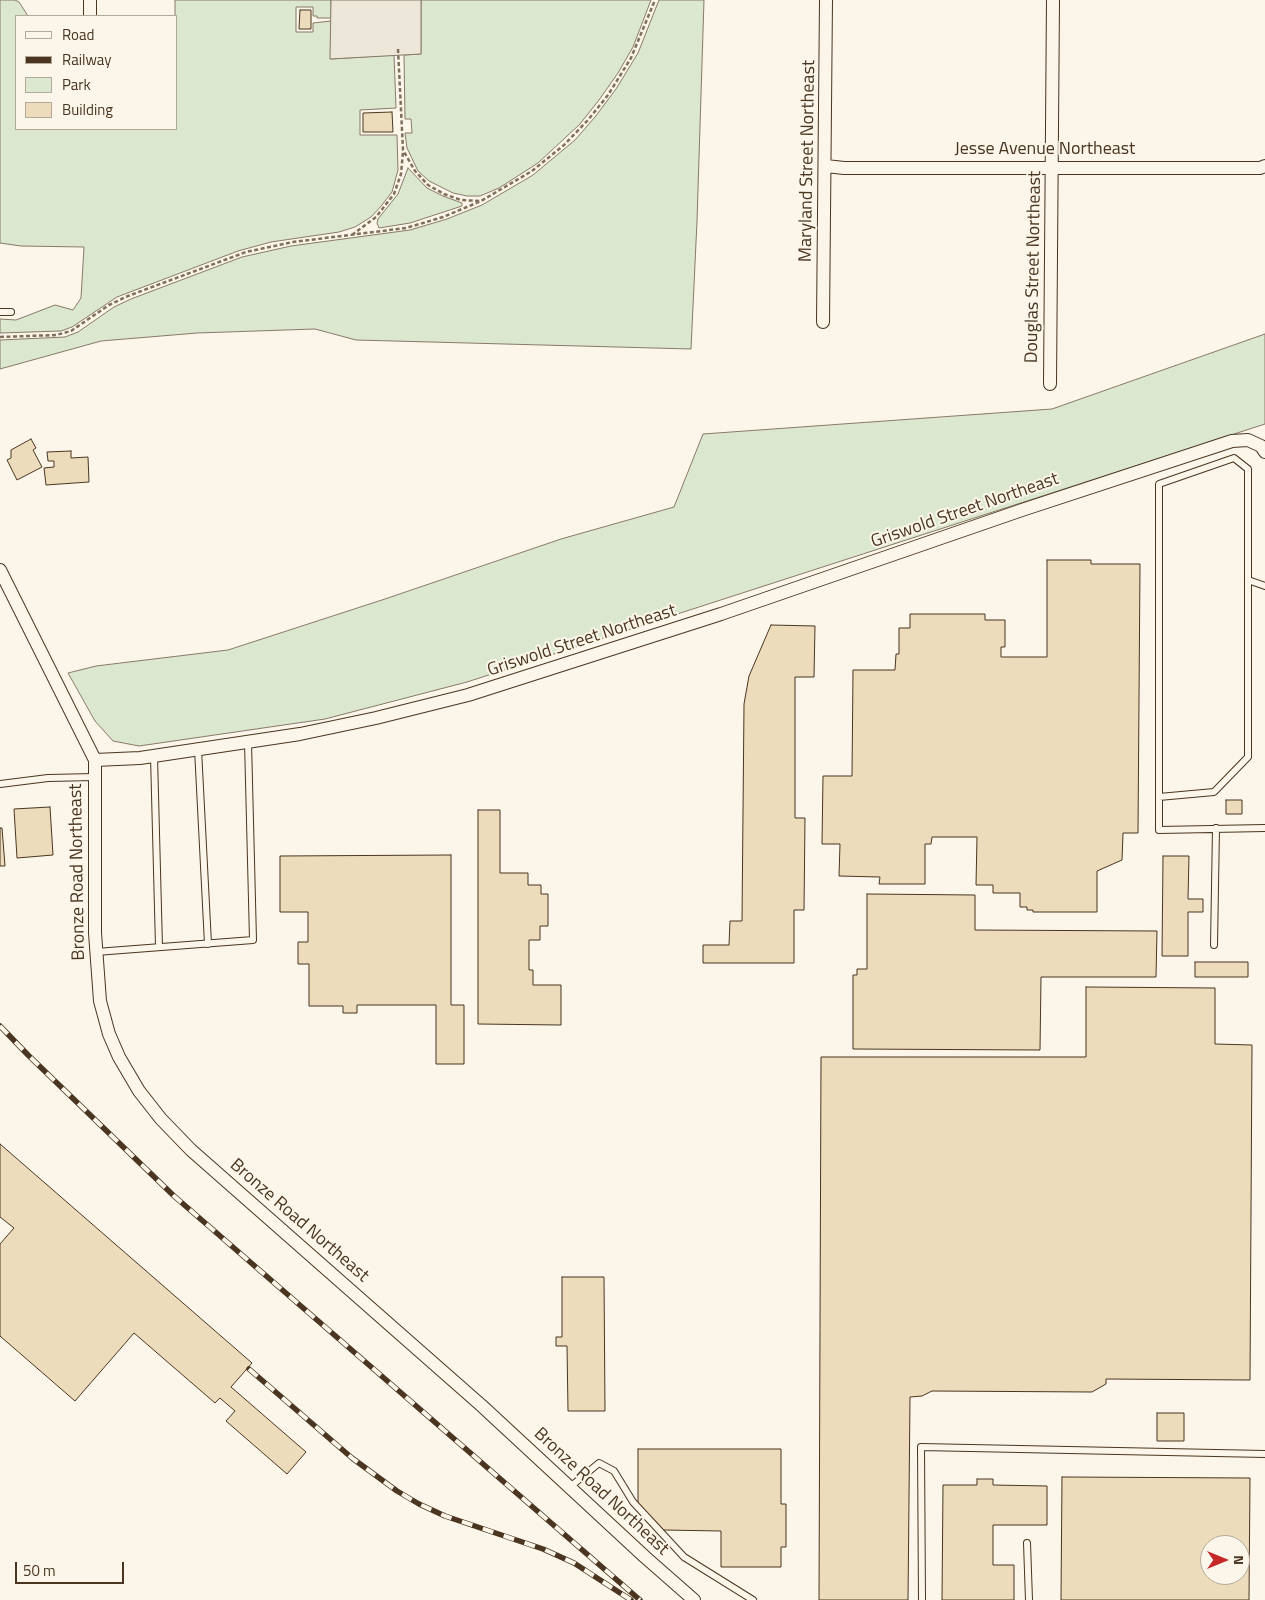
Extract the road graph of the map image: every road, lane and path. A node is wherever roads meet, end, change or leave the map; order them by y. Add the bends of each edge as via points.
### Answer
1 (90, 0) edge
2 (655, 0) edge
3 (826, 0) edge
4 (1053, 0) edge
5 (90, 15) edge
6 (398, 49) dead end
7 (403, 150) junction
8 (826, 166) junction
9 (1265, 166) edge
10 (1052, 168) junction
11 (481, 201) junction
12 (352, 235) junction
13 (0, 312) edge
14 (11, 312) dead end
15 (824, 322) dead end
16 (0, 337) edge
17 (1050, 384) dead end
18 (1265, 452) edge
19 (0, 570) edge
20 (1248, 580) junction
21 (1265, 586) edge
22 (248, 742) junction
23 (198, 749) junction
24 (154, 756) junction
25 (95, 760) junction
26 (95, 777) junction
27 (0, 784) edge
28 (1159, 797) junction
29 (1216, 828) junction
30 (1265, 828) edge
31 (208, 944) junction
32 (1214, 944) dead end
33 (159, 947) junction
34 (96, 952) junction
35 (1265, 1454) edge
36 (570, 1487) junction
37 (1027, 1543) dead end
38 (694, 1600) edge
39 (753, 1600) edge
40 (922, 1600) edge
41 (1028, 1600) edge

1 - 5 street
2 - 11 path via 631,58 588,120 532,172
3 - 8 street, Maryland Street Northeast
4 - 10 street, Douglas Street Northeast
6 - 7 path
7 - 11 path via 415,172 428,185 462,200
7 - 12 path via 401,174 394,194 376,217
8 - 10 street, Jesse Avenue Northeast
8 - 15 street, Maryland Street Northeast
9 - 10 street, Jesse Avenue Northeast
10 - 17 street, Douglas Street Northeast
11 - 12 path via 406,228
12 - 16 path via 246,252 128,296 109,305 71,332
13 - 14 lane
18 - 22 street, Griswold Street Northeast via 1261,446 1248,440 1232,441 468,696 300,734
19 - 25 street
20 - 21 lane
20 - 28 lane via 1248,757 1214,792
20 - 28 lane via 1248,469 1234,458 1159,484
22 - 23 street, Griswold Street Northeast
22 - 31 lane via 253,940
23 - 24 street, Griswold Street Northeast
23 - 31 lane
24 - 25 street, Griswold Street Northeast
24 - 33 lane
25 - 26 street, Bronze Road Northeast
26 - 27 lane
26 - 34 street, Bronze Road Northeast
28 - 29 lane via 1159,830
29 - 30 lane
29 - 32 lane
31 - 33 lane
33 - 34 lane
34 - 36 street, Bronze Road Northeast via 100,1002 109,1034 139,1091 161,1119 191,1150
35 - 40 lane via 922,1448
36 - 38 street, Bronze Road Northeast
36 - 39 lane via 599,1463 614,1471 633,1502 684,1557
37 - 41 lane

